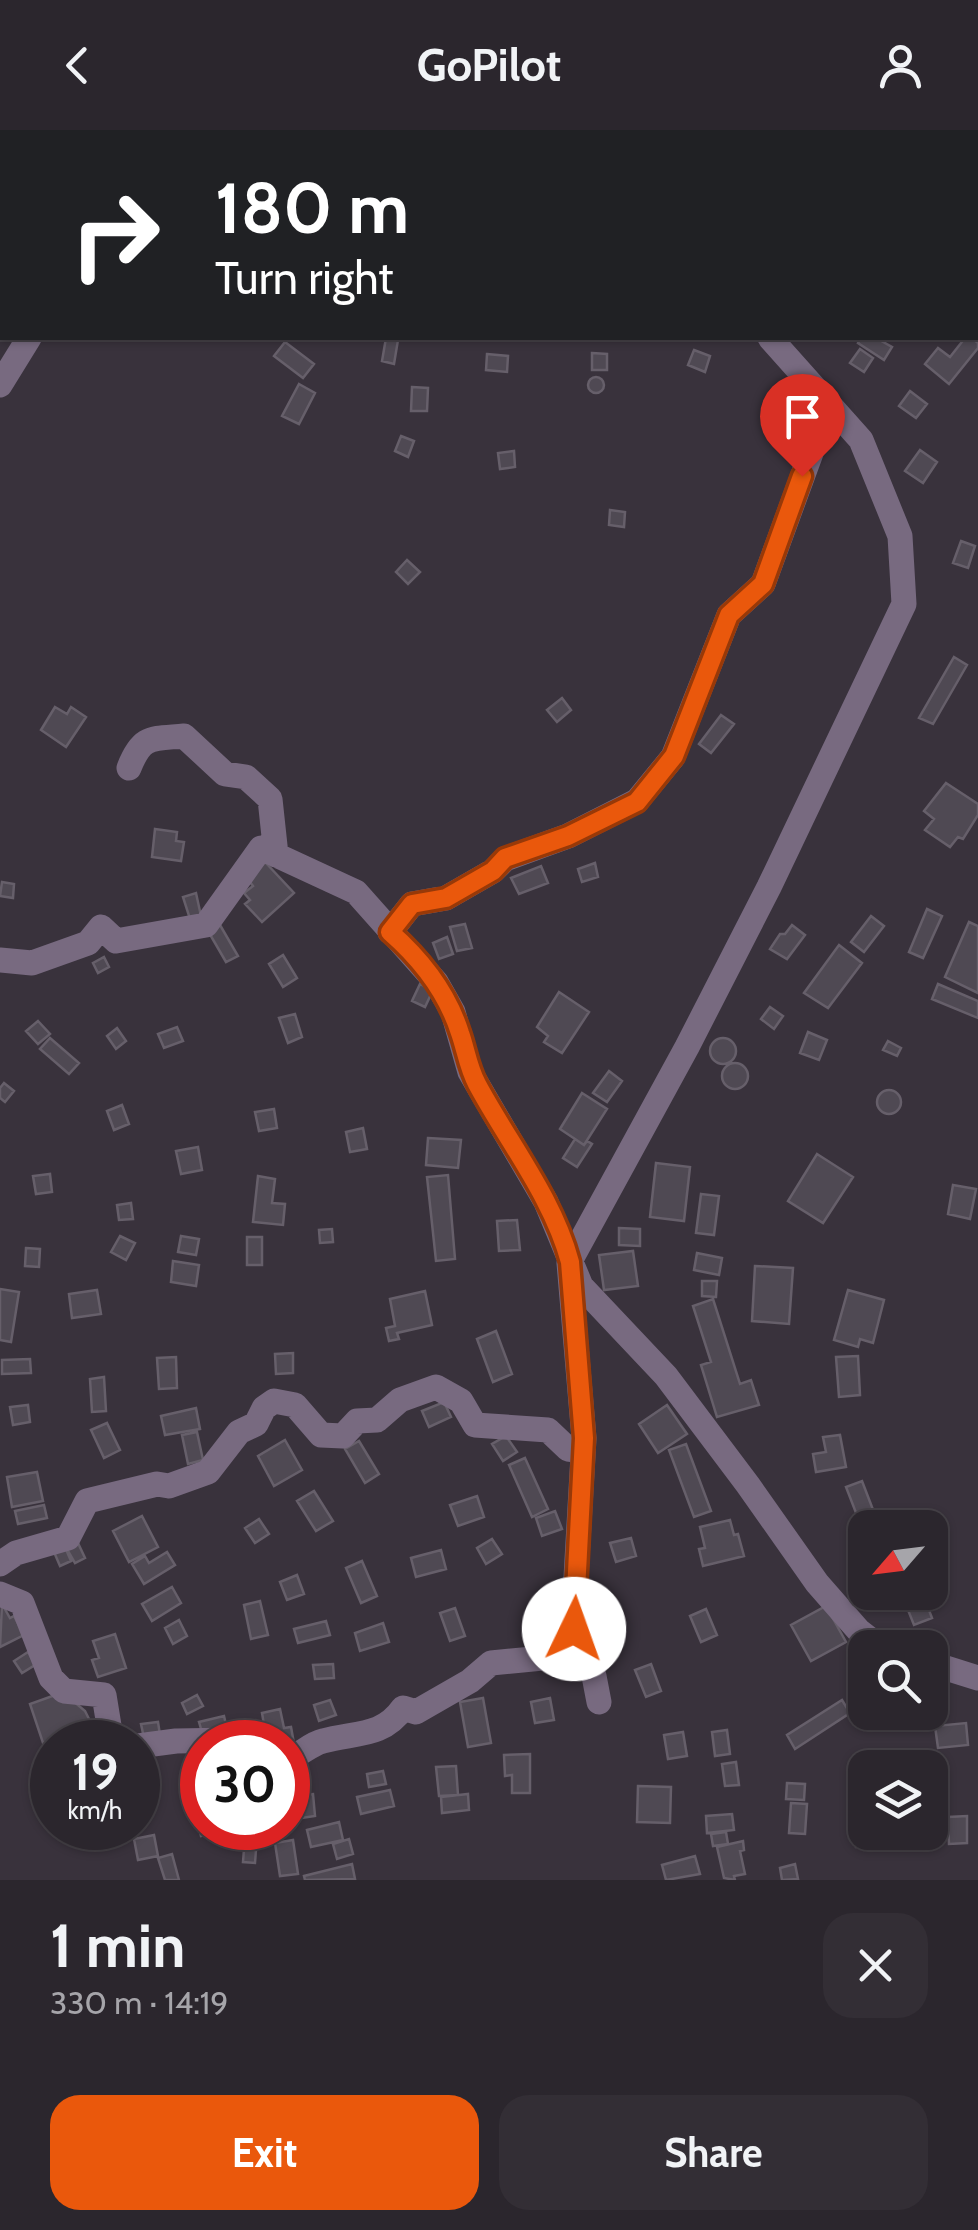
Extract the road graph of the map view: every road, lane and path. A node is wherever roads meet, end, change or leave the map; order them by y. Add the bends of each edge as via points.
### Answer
1 (28, 340) edge
2 (772, 340) edge
3 (0, 385) edge
4 (829, 404) junction
5 (129, 768) dead end
6 (276, 856) junction
7 (390, 932) junction
8 (0, 960) edge
9 (570, 1262) junction
10 (584, 1451) junction
11 (0, 1564) edge
12 (0, 1594) edge
13 (858, 1630) edge
14 (584, 1654) junction
15 (948, 1669) edge
16 (978, 1678) edge
17 (599, 1702) dead end
18 (108, 1720) edge
19 (310, 1748) edge

1 - 3 street
2 - 4 street
4 - 7 street via 763,584 729,615 674,756 637,802 505,858 446,898 412,904
4 - 9 street via 860,440 900,536 904,604 712,999
5 - 6 street via 147,739 184,736 225,774 246,778 270,799
6 - 7 street via 356,892
6 - 8 street via 261,848 206,925 116,941 101,927 88,943 32,963
7 - 9 street via 444,995 470,1072 546,1202
9 - 10 street
9 - 13 street via 581,1286 666,1376 817,1584
10 - 11 street via 568,1449 548,1430 475,1425 461,1402 436,1387 400,1400 377,1420 358,1421 343,1436 320,1435 295,1405 274,1401 208,1472 87,1501 68,1538
10 - 14 street via 574,1629
12 - 18 street via 22,1604 51,1678 64,1690 104,1695
14 - 17 street
14 - 19 street via 491,1663 416,1712 402,1708 393,1723
15 - 16 street

